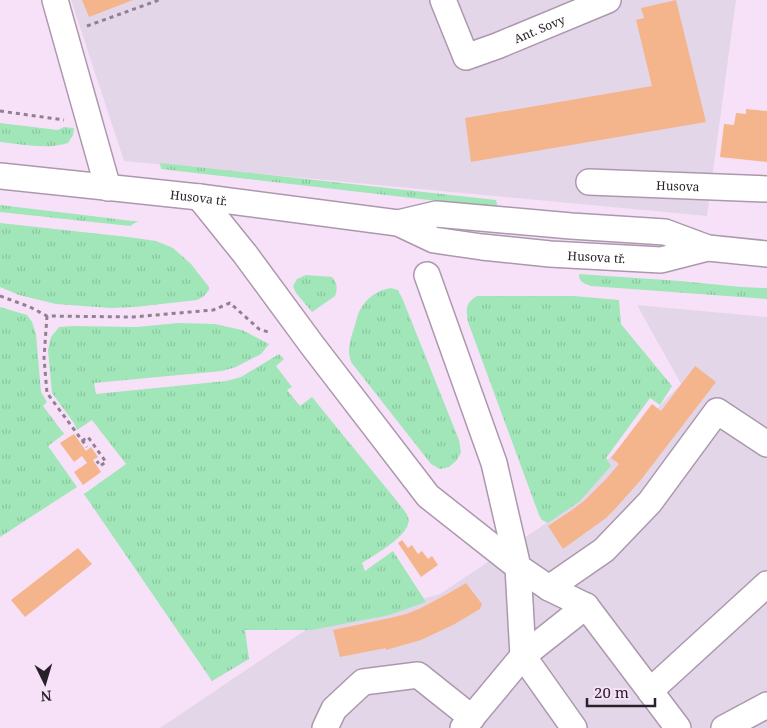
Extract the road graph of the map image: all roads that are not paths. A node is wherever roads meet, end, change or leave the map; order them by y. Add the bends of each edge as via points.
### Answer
1 (55, 0) edge
2 (443, 0) edge
3 (608, 0) edge
4 (0, 176) edge
5 (589, 182) dead end
6 (108, 188) junction
7 (767, 189) edge
8 (199, 197) junction
9 (767, 254) edge
10 (427, 275) dead end
11 (767, 444) edge
12 (518, 567) junction
13 (767, 584) edge
14 (549, 588) junction
15 (586, 606) junction
16 (523, 656) junction
17 (650, 691) junction
18 (767, 705) edge
19 (467, 723) edge
20 (325, 728) edge
21 (574, 728) edge
22 (678, 728) edge
23 (724, 728) edge

1 - 6 street
2 - 3 street, Ant. Sovy via 466,57
4 - 6 street, Husova tř.
5 - 7 street, Husova
6 - 8 street, Husova tř.
8 - 9 street, Husova tř. via 398,224 436,214 665,232 708,248
8 - 12 street via 428,496
10 - 12 street via 494,463
11 - 14 street via 717,411 650,502 604,550
12 - 14 street
12 - 16 street
13 - 17 street
14 - 15 street
15 - 16 street
15 - 17 street
16 - 19 street
16 - 21 street
17 - 22 street
18 - 23 street
19 - 20 street via 418,675 364,682 334,709

